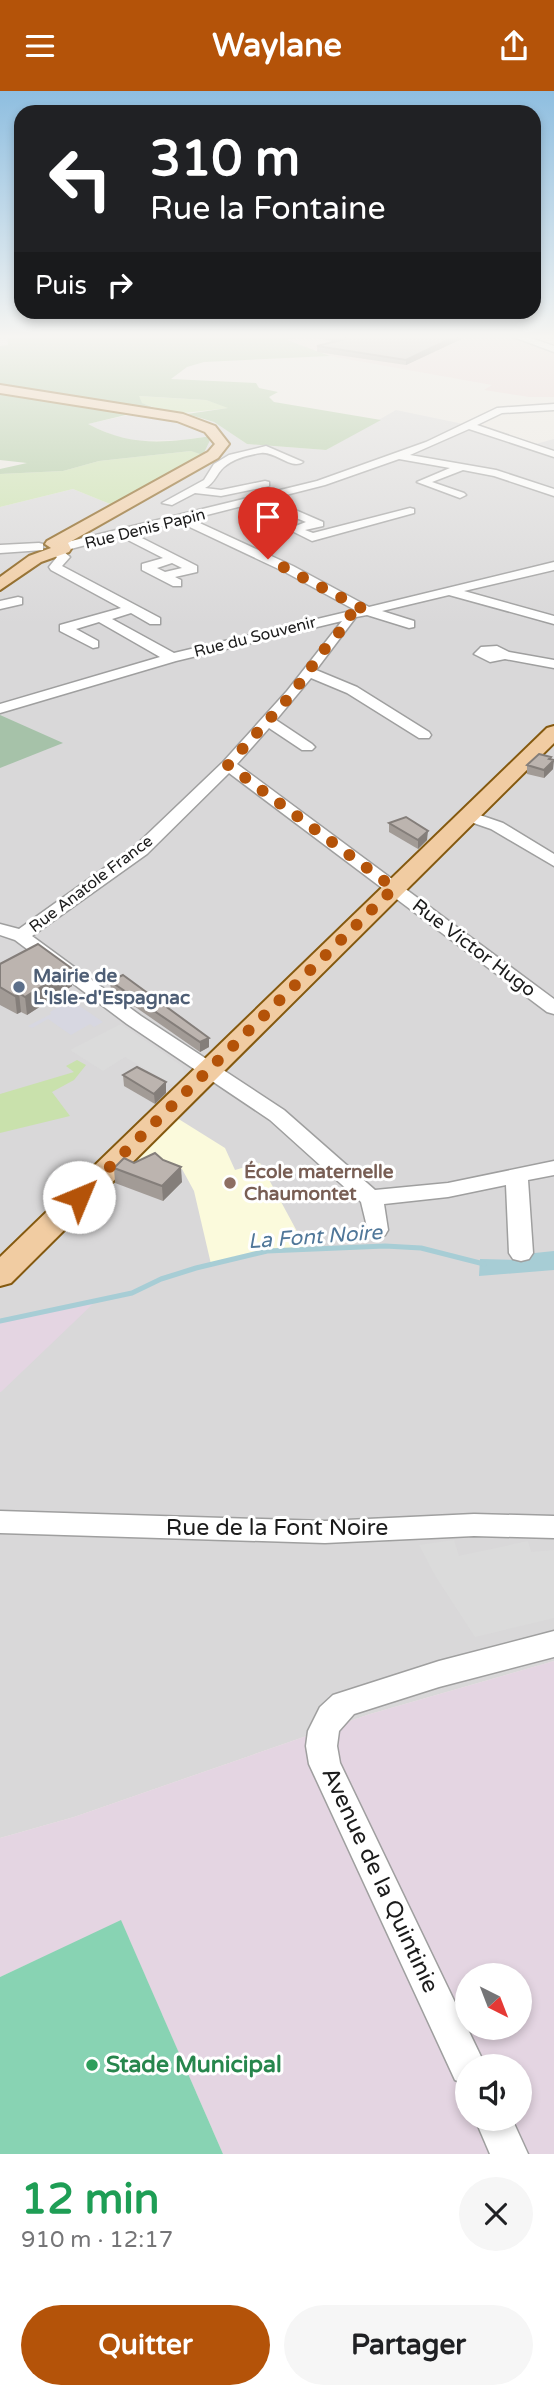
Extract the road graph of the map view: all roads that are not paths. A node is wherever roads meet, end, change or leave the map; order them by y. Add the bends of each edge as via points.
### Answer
1 (215, 432) edge
2 (456, 432) edge
3 (491, 432) edge
4 (554, 454) edge
5 (400, 456) junction
6 (462, 467) junction
7 (265, 484) junction
8 (194, 490) junction
9 (286, 492) junction
10 (554, 493) edge
11 (460, 495) dead end
12 (260, 499) junction
13 (168, 503) dead end
14 (410, 510) dead end
15 (182, 519) junction
16 (317, 523) junction
17 (336, 530) junction
18 (124, 534) junction
19 (0, 549) edge
20 (48, 550) junction
21 (174, 559) junction
22 (554, 566) edge
23 (165, 576) junction
24 (178, 583) dead end
25 (0, 585) edge
26 (445, 591) junction
27 (18, 601) dead end
28 (0, 605) edge
29 (132, 609) junction
30 (358, 611) junction
31 (171, 617) dead end
32 (101, 618) junction
33 (554, 620) edge
34 (155, 621) junction
35 (409, 624) dead end
36 (122, 630) junction
37 (93, 644) dead end
38 (503, 655) dead end
39 (172, 657) junction
40 (554, 664) edge
41 (309, 673) junction
42 (0, 709) edge
43 (268, 721) junction
44 (554, 732) edge
45 (424, 734) dead end
46 (307, 747) dead end
47 (228, 765) junction
48 (468, 816) junction
49 (554, 861) edge
50 (394, 888) junction
51 (0, 929) edge
52 (22, 936) junction
53 (554, 1008) edge
54 (208, 1070) junction
55 (554, 1168) edge
56 (517, 1174) junction
57 (370, 1198) junction
58 (377, 1230) dead end
59 (521, 1253) dead end
60 (0, 1275) edge
61 (0, 1522) edge
62 (554, 1527) edge
63 (554, 1644) edge
64 (462, 2054) edge
65 (498, 2131) edge
66 (509, 2154) edge

1 - 20 main road via 222,445 213,454
2 - 5 street, Rue Denis Papin
3 - 4 street
5 - 6 street
5 - 9 street, Rue Denis Papin
6 - 10 street
6 - 11 street via 422,482
7 - 8 street via 221,493
7 - 8 street via 277,470 298,462 266,449 242,454 218,465 208,482
7 - 9 street
8 - 13 street
9 - 12 street, Rue Denis Papin
12 - 15 street, Rue Denis Papin
12 - 16 street
14 - 17 street
15 - 18 street, Rue Denis Papin
15 - 30 street via 289,569
16 - 17 street
16 - 17 street via 293,529 312,537
18 - 20 street, Rue Denis Papin
18 - 21 street
19 - 20 street, Rue Denis Papin
20 - 25 main road
20 - 29 street via 64,557 55,567
21 - 23 street via 146,566
21 - 23 street via 193,569
22 - 26 street, Rue du Souvenir
23 - 24 street
26 - 30 street, Rue du Souvenir
26 - 33 street
27 - 28 street
29 - 32 street
29 - 34 street
30 - 35 street
30 - 39 street, Rue du Souvenir
30 - 41 street, Rue Anatole France
31 - 34 street
32 - 36 street
32 - 37 street via 65,628
34 - 36 street
36 - 39 street
38 - 40 street
39 - 42 street, Rue du Souvenir
41 - 43 street, Rue Anatole France
41 - 45 street via 352,690
43 - 46 street
43 - 47 street, Rue Anatole France
44 - 48 main road
47 - 50 street, Rue Victor Hugo
47 - 52 street, Rue Anatole France via 141,850
48 - 49 street via 497,826
48 - 50 main road
50 - 53 street, Rue Victor Hugo
50 - 54 main road
51 - 52 street
52 - 54 street
54 - 57 street via 277,1115
54 - 60 main road
55 - 56 street
56 - 57 street via 448,1190
56 - 59 street
57 - 58 street
61 - 62 street, Rue de la Font Noire via 325,1532 474,1525
63 - 64 street, Avenue de la Quintinie via 344,1704 332,1712 321,1731 325,1764
65 - 66 street

